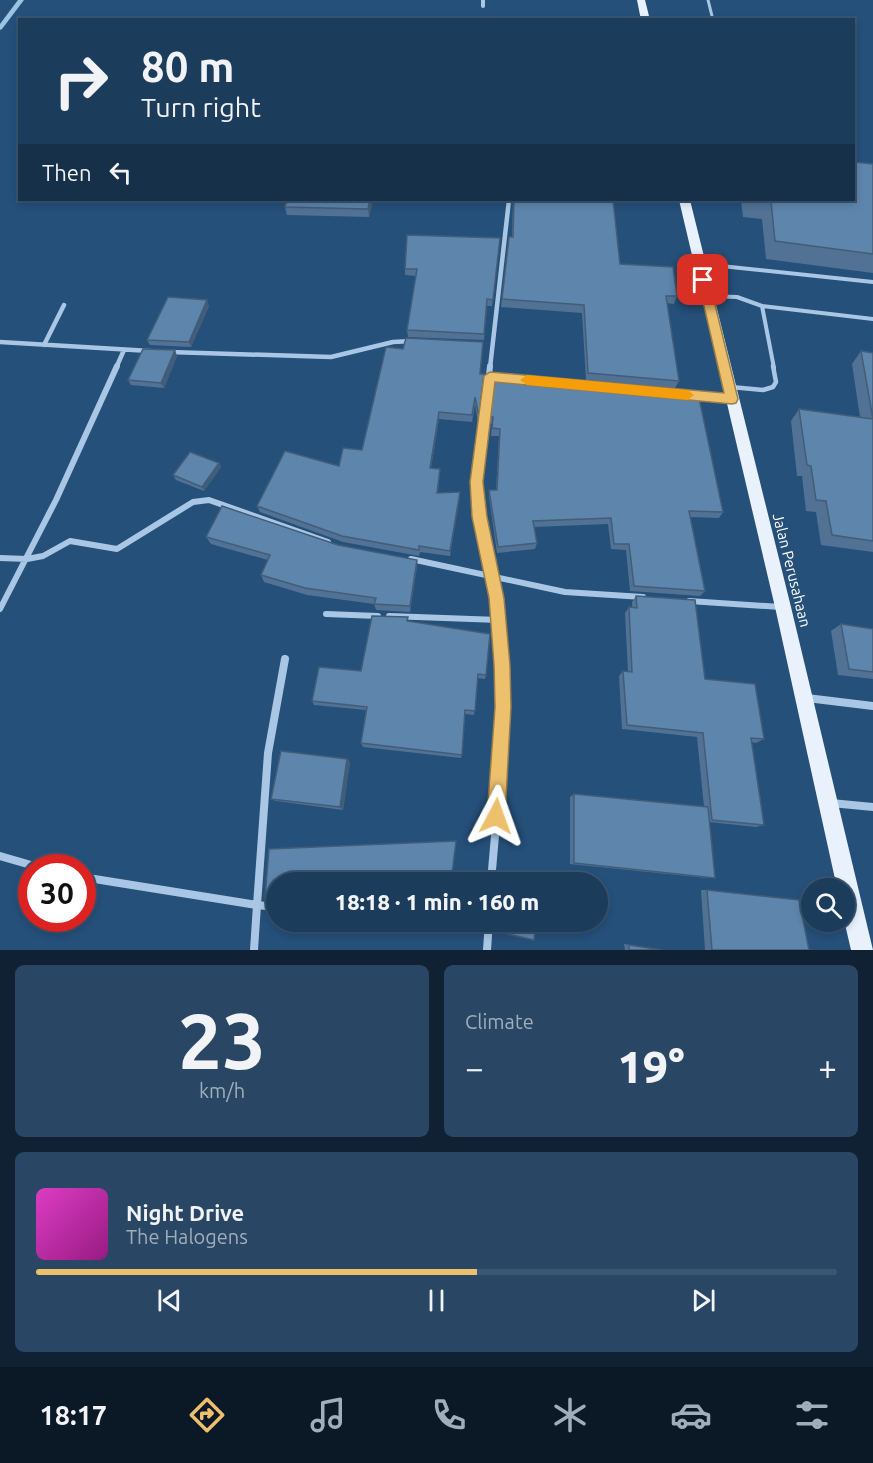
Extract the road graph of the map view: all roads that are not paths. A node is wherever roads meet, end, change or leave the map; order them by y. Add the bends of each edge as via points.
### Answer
1 (483, 0) edge
2 (641, 0) edge
3 (708, 0) edge
4 (483, 6) dead end
5 (646, 18) edge
6 (712, 18) edge
7 (509, 201) edge
8 (684, 201) edge
9 (699, 264) junction
10 (873, 282) edge
11 (707, 296) junction
12 (64, 304) dead end
13 (762, 306) junction
14 (873, 320) edge
15 (418, 340) edge
16 (0, 342) edge
17 (483, 344) edge
18 (44, 345) junction
19 (493, 345) junction
20 (124, 350) junction
21 (156, 352) edge
22 (166, 352) edge
23 (490, 376) junction
24 (502, 377) edge
25 (730, 393) junction
26 (678, 394) edge
27 (331, 543) edge
28 (399, 557) edge
29 (0, 558) edge
30 (27, 559) junction
31 (491, 575) junction
32 (657, 598) edge
33 (680, 600) edge
34 (783, 607) junction
35 (0, 609) edge
36 (326, 614) dead end
37 (499, 620) junction
38 (285, 659) dead end
39 (803, 698) junction
40 (873, 706) edge
41 (828, 802) junction
42 (873, 807) edge
43 (0, 856) edge
44 (18, 861) edge
45 (492, 872) edge
46 (96, 879) edge
47 (257, 905) junction
48 (266, 906) edge
49 (488, 932) edge
50 (254, 950) edge
51 (487, 950) edge
52 (862, 950) edge

1 - 4 street
2 - 5 main road
3 - 6 lane
7 - 19 street
8 - 9 main road, Jalan Perusahaan
9 - 10 lane
9 - 11 main road, Jalan Perusahaan
11 - 13 lane via 737,297
11 - 25 main road, Jalan Perusahaan
12 - 18 street
13 - 14 lane
13 - 25 lane via 776,382 763,390
15 - 22 street via 331,357
16 - 18 street
17 - 19 street
18 - 20 street
19 - 23 street
20 - 21 street
20 - 30 street
23 - 24 street
23 - 31 street via 477,482
25 - 26 street
25 - 34 main road, Jalan Perusahaan
27 - 30 street via 201,500 117,549 70,541 43,556
28 - 31 street
29 - 30 street
30 - 35 street
31 - 32 street via 565,592
31 - 37 street
33 - 34 street
34 - 39 main road, Jalan Perusahaan
36 - 37 street
37 - 45 street via 503,707
38 - 47 street via 268,753
39 - 40 street
39 - 41 main road, Jalan Perusahaan
41 - 42 street
41 - 52 main road, Jalan Perusahaan
43 - 44 street
46 - 47 street
47 - 48 street
47 - 50 street
49 - 51 street

